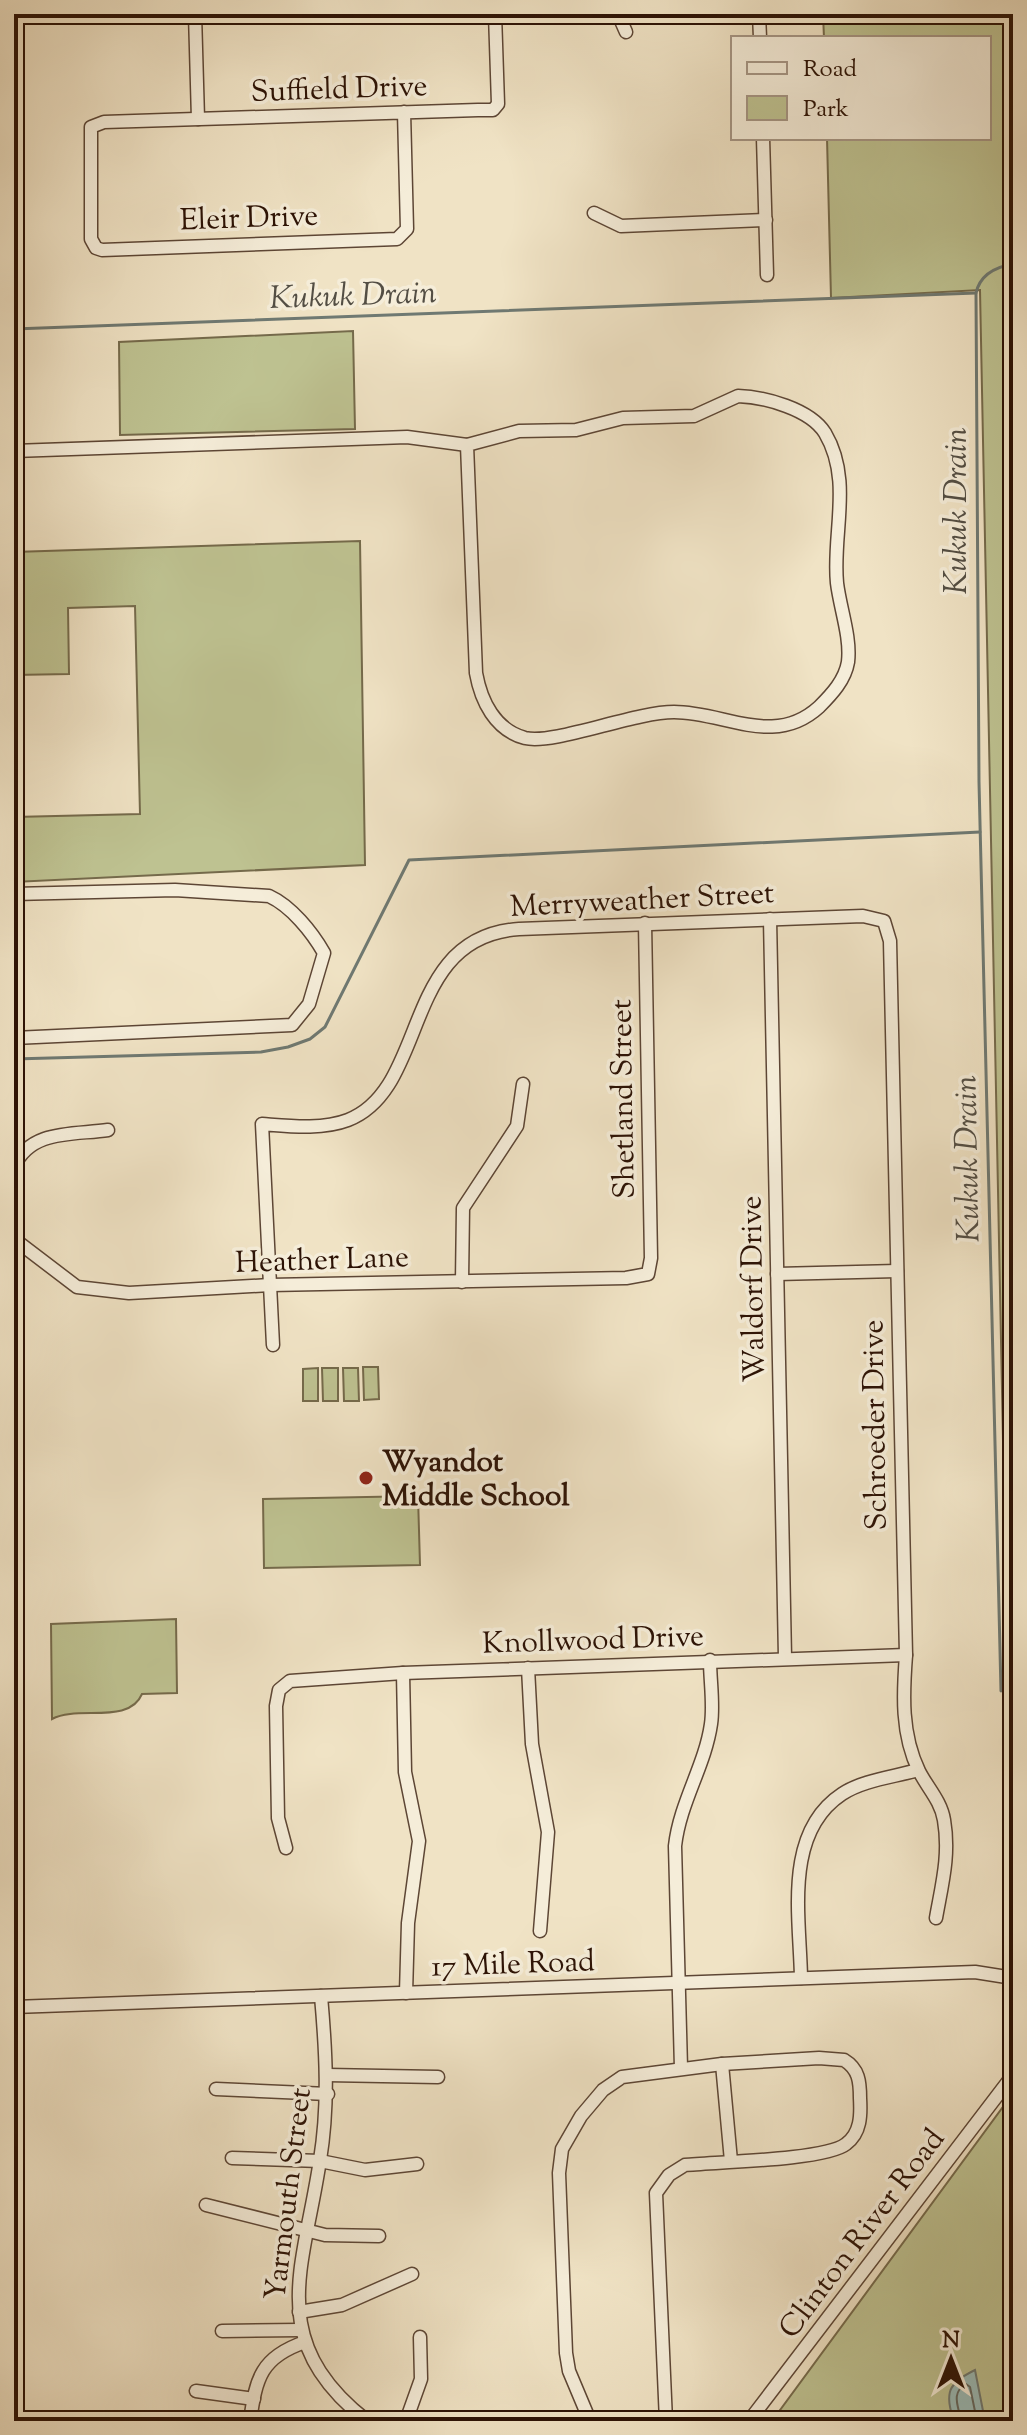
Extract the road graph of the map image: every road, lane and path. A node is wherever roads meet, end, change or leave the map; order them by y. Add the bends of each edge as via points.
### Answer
1 (195, 14) edge
2 (495, 14) edge
3 (618, 14) edge
4 (759, 14) edge
5 (626, 32) dead end
6 (760, 36) edge
7 (404, 112) junction
8 (198, 119) junction
9 (763, 140) edge
10 (594, 213) dead end
11 (766, 220) junction
12 (96, 248) joint
13 (767, 275) dead end
14 (467, 445) junction
15 (14, 451) edge
16 (14, 894) edge
17 (770, 919) junction
18 (884, 921) joint
19 (645, 923) junction
20 (14, 1038) edge
21 (523, 1084) dead end
22 (108, 1130) dead end
23 (14, 1167) edge
24 (14, 1239) edge
25 (897, 1271) junction
26 (648, 1274) joint
27 (777, 1274) junction
28 (462, 1282) junction
29 (270, 1285) junction
30 (273, 1345) dead end
31 (906, 1655) junction
32 (785, 1657) junction
33 (710, 1660) junction
34 (528, 1668) junction
35 (403, 1673) junction
36 (918, 1770) junction
37 (286, 1848) dead end
38 (936, 1918) dead end
39 (540, 1931) dead end
40 (801, 1978) junction
41 (1013, 1978) edge
42 (676, 1983) junction
43 (406, 1993) junction
44 (321, 1996) junction
45 (14, 2007) edge
46 (722, 2064) junction
47 (681, 2068) junction
48 (327, 2075) junction
49 (1013, 2075) edge
50 (438, 2077) dead end
51 (216, 2089) dead end
52 (328, 2094) junction
53 (232, 2158) dead end
54 (320, 2161) junction
55 (731, 2161) junction
56 (417, 2164) dead end
57 (206, 2205) dead end
58 (306, 2231) junction
59 (379, 2236) dead end
60 (412, 2274) dead end
61 (299, 2312) junction
62 (222, 2331) dead end
63 (303, 2336) junction
64 (420, 2337) dead end
65 (196, 2391) dead end
66 (254, 2399) junction
67 (250, 2421) edge
68 (367, 2421) edge
69 (406, 2421) edge
70 (590, 2421) edge
71 (666, 2421) edge
72 (749, 2421) edge

1 - 8 street
2 - 7 street, Suffield Drive via 498,104 493,110
3 - 5 street
4 - 6 street
7 - 8 street, Suffield Drive
7 - 12 street, Eleir Drive via 403,236
8 - 12 street, Suffield Drive via 104,122 91,127 91,239
9 - 11 street
10 - 11 street via 621,226
11 - 13 street
14 - 14 street via 476,673 489,711 514,733 543,738 637,715 673,712 775,728 805,717 840,684 848,654 837,570 841,494 827,438 810,419 738,396 694,416 623,418 576,430 519,431
14 - 15 street via 420,437
16 - 20 street via 175,890 269,896 279,900 324,953 309,1004 292,1025
17 - 18 street, Merryweather Street via 863,916
17 - 19 street, Merryweather Street
17 - 27 street, Waldorf Drive
18 - 25 street, Schroeder Drive via 890,941
19 - 26 street, Shetland Street
19 - 29 street, Merryweather Street via 513,929 466,946 438,977 392,1073 363,1113 337,1124 262,1124
21 - 28 street via 517,1126 463,1208
22 - 23 street via 35,1141
24 - 29 street, Heather Lane via 65,1281 88,1291
25 - 27 street
25 - 31 street, Schroeder Drive
26 - 28 street, Heather Lane
27 - 32 street, Waldorf Drive
28 - 29 street, Heather Lane
29 - 30 street
31 - 32 street, Knollwood Drive
31 - 36 street, Schroeder Drive via 903,1697
32 - 33 street, Knollwood Drive
33 - 34 street, Knollwood Drive
33 - 42 street via 712,1721 680,1813 675,1846
34 - 35 street, Knollwood Drive
34 - 39 street via 532,1744 548,1832
35 - 37 street, Knollwood Drive via 283,1685 276,1706 278,1804
35 - 43 street via 405,1772 419,1841
36 - 38 street, Schroeder Drive via 944,1818 947,1868
36 - 40 street via 843,1793 813,1822 800,1872
40 - 41 street, 17 Mile Road via 975,1972
40 - 42 street, 17 Mile Road
42 - 43 street, 17 Mile Road
42 - 47 street
43 - 44 street, 17 Mile Road
44 - 45 street, 17 Mile Road
44 - 48 street, Yarmouth Street
46 - 47 street
46 - 55 street
46 - 55 street via 835,2058 852,2066 860,2083 859,2127 843,2146 822,2153
47 - 70 street via 631,2074 613,2082 588,2107 562,2149 566,2353
48 - 50 street
48 - 52 street, Yarmouth Street
49 - 72 street, Clinton River Road
51 - 52 street
52 - 54 street, Yarmouth Street
53 - 54 street
54 - 56 street via 365,2170
54 - 58 street, Yarmouth Street
55 - 71 street via 685,2165 656,2193
57 - 58 street
58 - 59 street
58 - 61 street, Yarmouth Street
60 - 61 street via 342,2305
61 - 63 street, Yarmouth Street
62 - 63 street
63 - 66 street via 265,2366
63 - 68 street, Yarmouth Street via 334,2392
64 - 69 street via 421,2379
65 - 66 street
66 - 67 street

